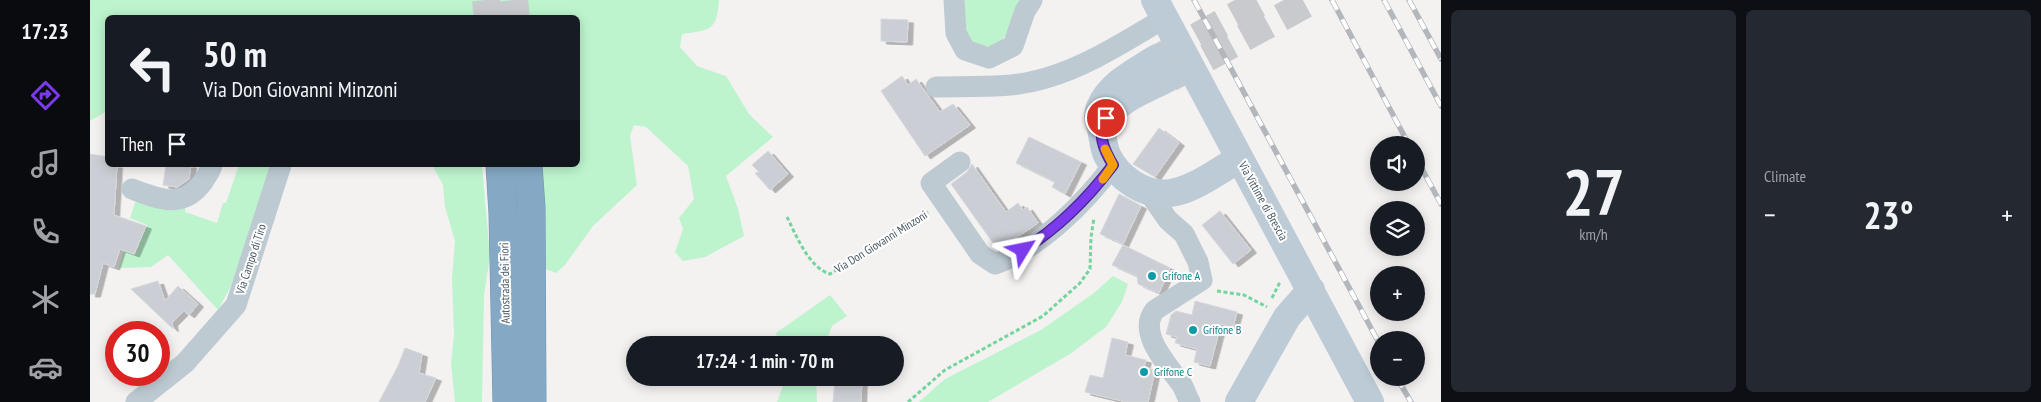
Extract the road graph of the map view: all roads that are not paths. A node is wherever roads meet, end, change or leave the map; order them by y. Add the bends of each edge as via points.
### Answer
1 (954, 0) edge
2 (1032, 0) edge
3 (1160, 9) edge
4 (1162, 68) tunnel mouth
5 (936, 87) dead end
6 (1240, 159) junction
7 (960, 162) dead end
8 (211, 167) edge
9 (280, 167) edge
10 (500, 167) edge
11 (528, 167) edge
12 (1106, 175) junction
13 (132, 189) dead end
14 (1147, 190) junction
15 (1312, 290) junction
16 (136, 402) edge
17 (507, 402) edge
18 (532, 402) edge
19 (1190, 402) edge
20 (1239, 402) edge
21 (1370, 402) edge

1 - 2 street via 956,33 965,50 989,58 1013,46
3 - 5 street via 1070,69 1046,79 1022,84
3 - 6 street, Via Vittime di Brescia
4 - 12 street via 1114,85 1099,109 1097,119 1107,154
6 - 14 street via 1189,188 1171,193
6 - 15 street, Via Vittime di Brescia
7 - 12 street via 931,183 980,254 995,264 1038,241 1075,209
8 - 13 street via 197,190 179,200 163,201
9 - 16 street, Via Campo di Tiro via 236,305 184,363
10 - 17 highway, Autostrada dei Fiori
11 - 18 highway
12 - 14 street
14 - 19 street via 1168,220 1184,234 1198,262 1202,280 1155,310 1150,316 1149,326 1156,349 1183,386
15 - 20 street via 1272,313
15 - 21 street, Via Vittime di Brescia

